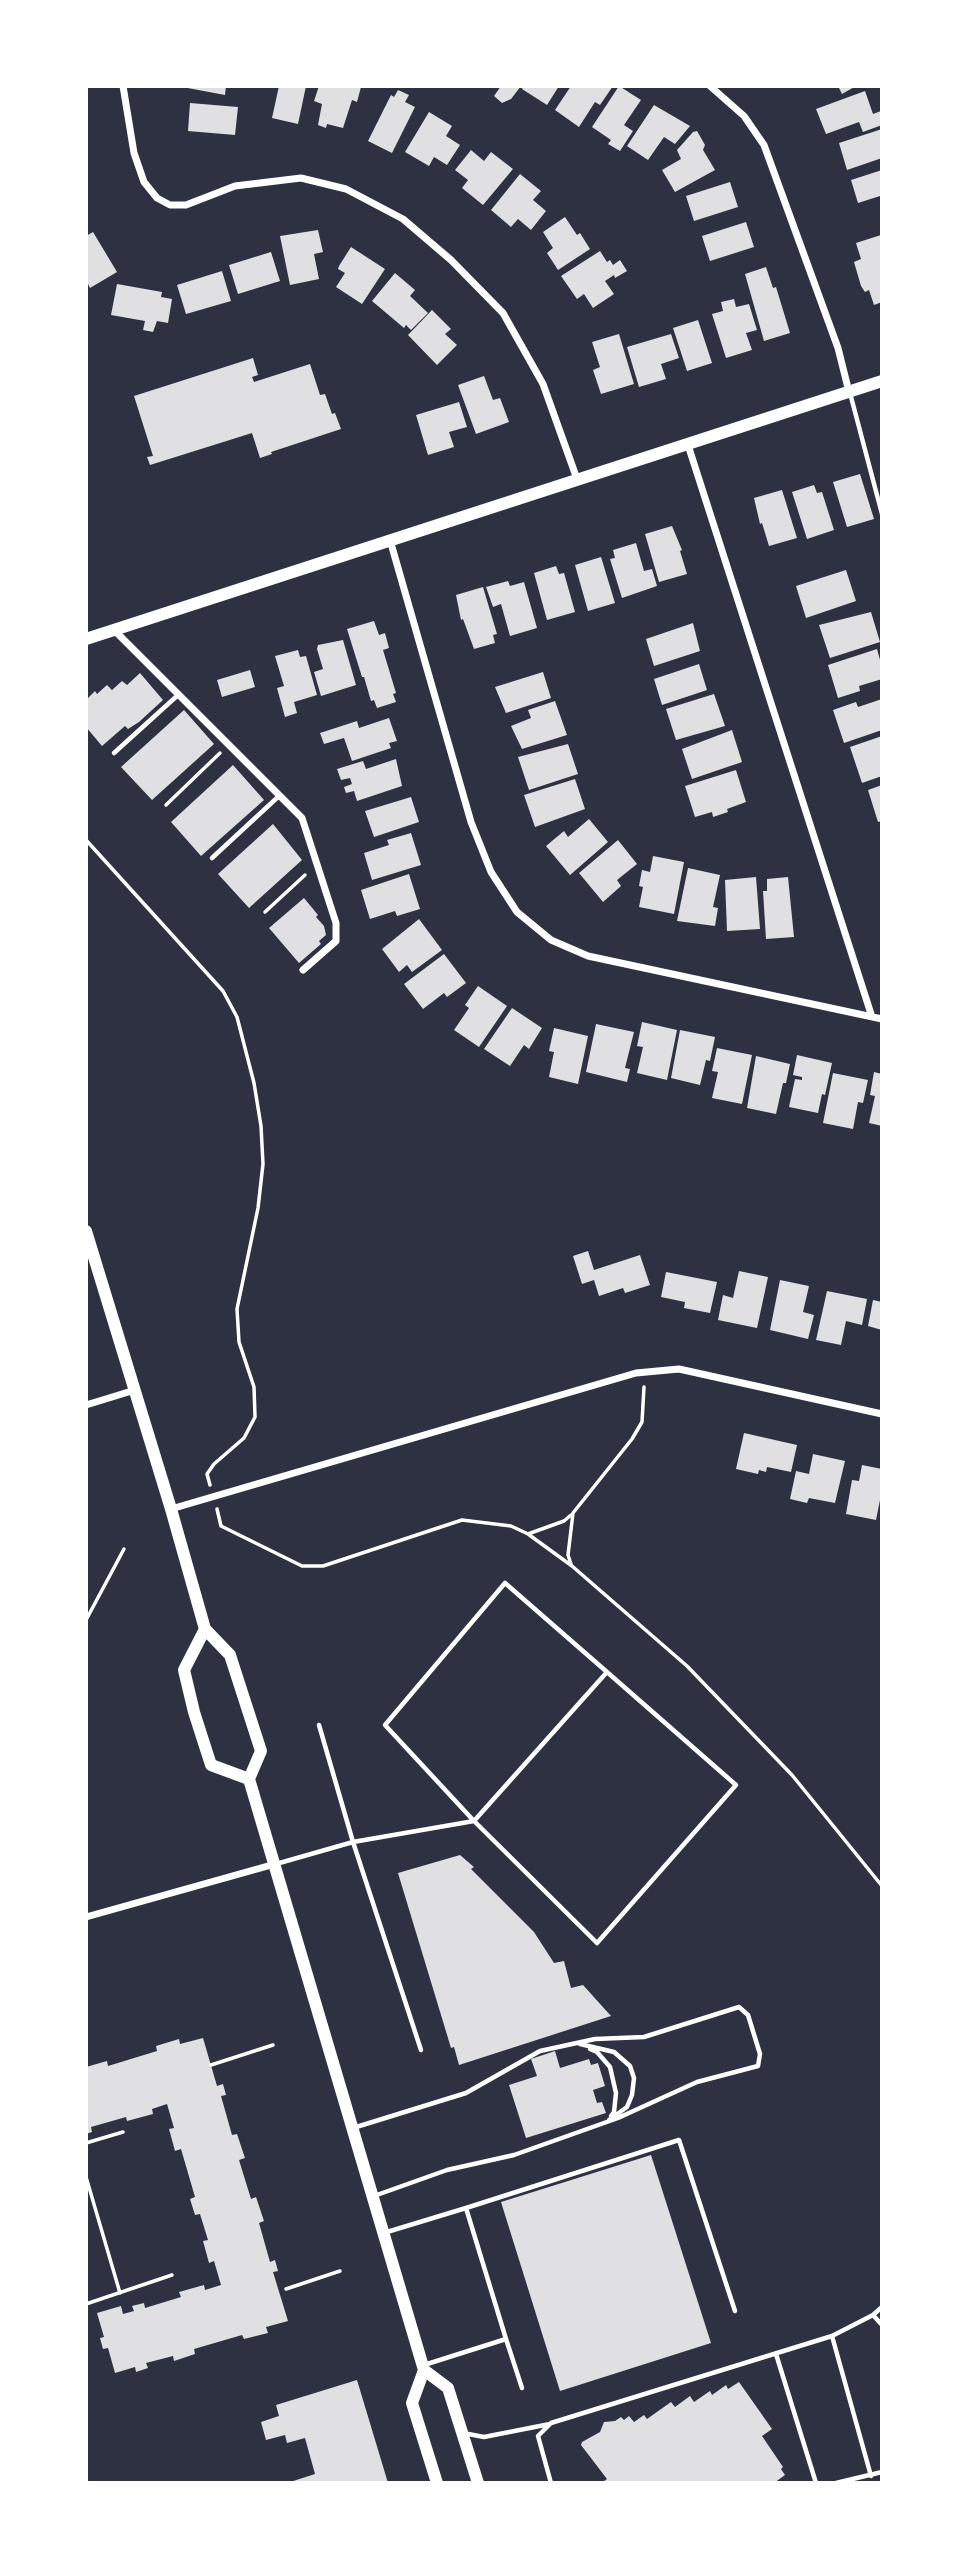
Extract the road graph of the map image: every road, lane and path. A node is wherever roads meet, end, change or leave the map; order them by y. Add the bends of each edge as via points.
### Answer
1 (123, 86) edge
2 (710, 86) edge
3 (882, 380) edge
4 (849, 392) junction
5 (688, 444) junction
6 (577, 479) junction
7 (882, 514) edge
8 (390, 540) junction
9 (114, 630) junction
10 (86, 639) edge
11 (179, 695) junction
12 (228, 744) junction
13 (114, 752) dead end
14 (279, 796) junction
15 (166, 805) dead end
16 (86, 840) edge
17 (212, 858) dead end
18 (317, 864) junction
19 (265, 912) dead end
20 (303, 970) dead end
21 (872, 1017) junction
22 (882, 1019) edge
23 (86, 1231) edge
24 (645, 1372) junction
25 (135, 1390) junction
26 (86, 1405) edge
27 (882, 1414) edge
28 (214, 1497) junction
29 (171, 1509) junction
30 (573, 1513) junction
31 (221, 1525) dead end
32 (528, 1534) dead end
33 (124, 1549) dead end
34 (572, 1566) dead end
35 (86, 1620) edge
36 (205, 1629) junction
37 (607, 1672) junction
38 (319, 1726) dead end
39 (249, 1779) junction
40 (474, 1822) junction
41 (354, 1842) junction
42 (275, 1864) junction
43 (86, 1917) edge
44 (578, 2043) junction
45 (273, 2045) dead end
46 (421, 2050) dead end
47 (211, 2065) dead end
48 (606, 2122) junction
49 (353, 2128) junction
50 (123, 2132) dead end
51 (86, 2143) edge
52 (86, 2177) edge
53 (373, 2196) junction
54 (466, 2208) junction
55 (384, 2233) junction
56 (340, 2272) dead end
57 (172, 2275) dead end
58 (286, 2289) dead end
59 (120, 2292) junction
60 (86, 2304) edge
61 (882, 2307) edge
62 (734, 2311) dead end
63 (873, 2315) junction
64 (882, 2325) edge
65 (832, 2336) junction
66 (506, 2339) junction
67 (776, 2354) junction
68 (424, 2367) junction
69 (522, 2388) dead end
70 (551, 2423) junction
71 (461, 2432) junction
72 (882, 2472) edge
73 (871, 2476) junction
74 (437, 2483) edge
75 (478, 2483) edge
76 (551, 2483) edge
77 (816, 2483) edge
78 (836, 2483) edge

1 - 6 street via 134,153 144,182 170,205 186,205 235,186 301,178 345,189 403,219 503,313 543,384
2 - 4 street via 744,116 764,145 838,348
3 - 4 main road
4 - 5 main road
4 - 7 lane
5 - 6 main road
5 - 21 street
6 - 8 main road
8 - 9 main road
8 - 21 street via 471,821 491,872 517,912 551,940 588,956
9 - 10 main road
9 - 11 street
11 - 12 street
11 - 13 lane
12 - 14 street
12 - 15 path
14 - 17 lane
14 - 18 street via 302,818
16 - 28 path via 223,991 237,1017 254,1083 263,1164 237,1309 239,1342 254,1387 255,1417 244,1438 206,1474
18 - 19 path
18 - 20 street via 336,923 336,941
21 - 22 street
23 - 25 main road
24 - 27 street via 679,1369
24 - 28 street
24 - 30 path via 642,1422
25 - 26 street
25 - 29 main road
28 - 29 street
28 - 31 path
29 - 36 main road
30 - 32 path
30 - 34 path via 568,1555
33 - 35 path
36 - 39 main road via 230,1655 261,1751
36 - 39 main road via 184,1670 194,1712 211,1765
37 - 40 lane
37 - 40 lane via 505,1583 385,1725
37 - 40 lane via 736,1785 597,1943
38 - 41 lane
39 - 42 main road
40 - 41 lane
41 - 42 lane
41 - 46 lane
42 - 43 street
42 - 49 main road
44 - 48 lane via 597,2052 610,2067 616,2093 614,2112
44 - 48 lane via 614,2052 631,2066 634,2078 627,2107
44 - 48 lane via 644,2037 739,2007 748,2015 760,2054 758,2066 697,2082
44 - 49 lane via 541,2051 466,2093
45 - 47 path
48 - 53 lane via 514,2155 447,2170
49 - 53 main road
50 - 51 path
52 - 59 path
53 - 55 main road
54 - 55 lane
54 - 62 lane via 679,2140
54 - 66 lane
55 - 68 main road
56 - 58 path
57 - 59 path
59 - 60 path
61 - 63 lane
63 - 64 lane
63 - 65 lane
65 - 67 lane
65 - 73 lane
66 - 68 lane
66 - 69 lane
67 - 70 lane
67 - 77 lane
68 - 71 main road via 448,2388
68 - 74 main road via 412,2403
70 - 71 lane via 484,2437
70 - 76 lane via 538,2436
71 - 75 main road
72 - 73 lane
73 - 78 lane

